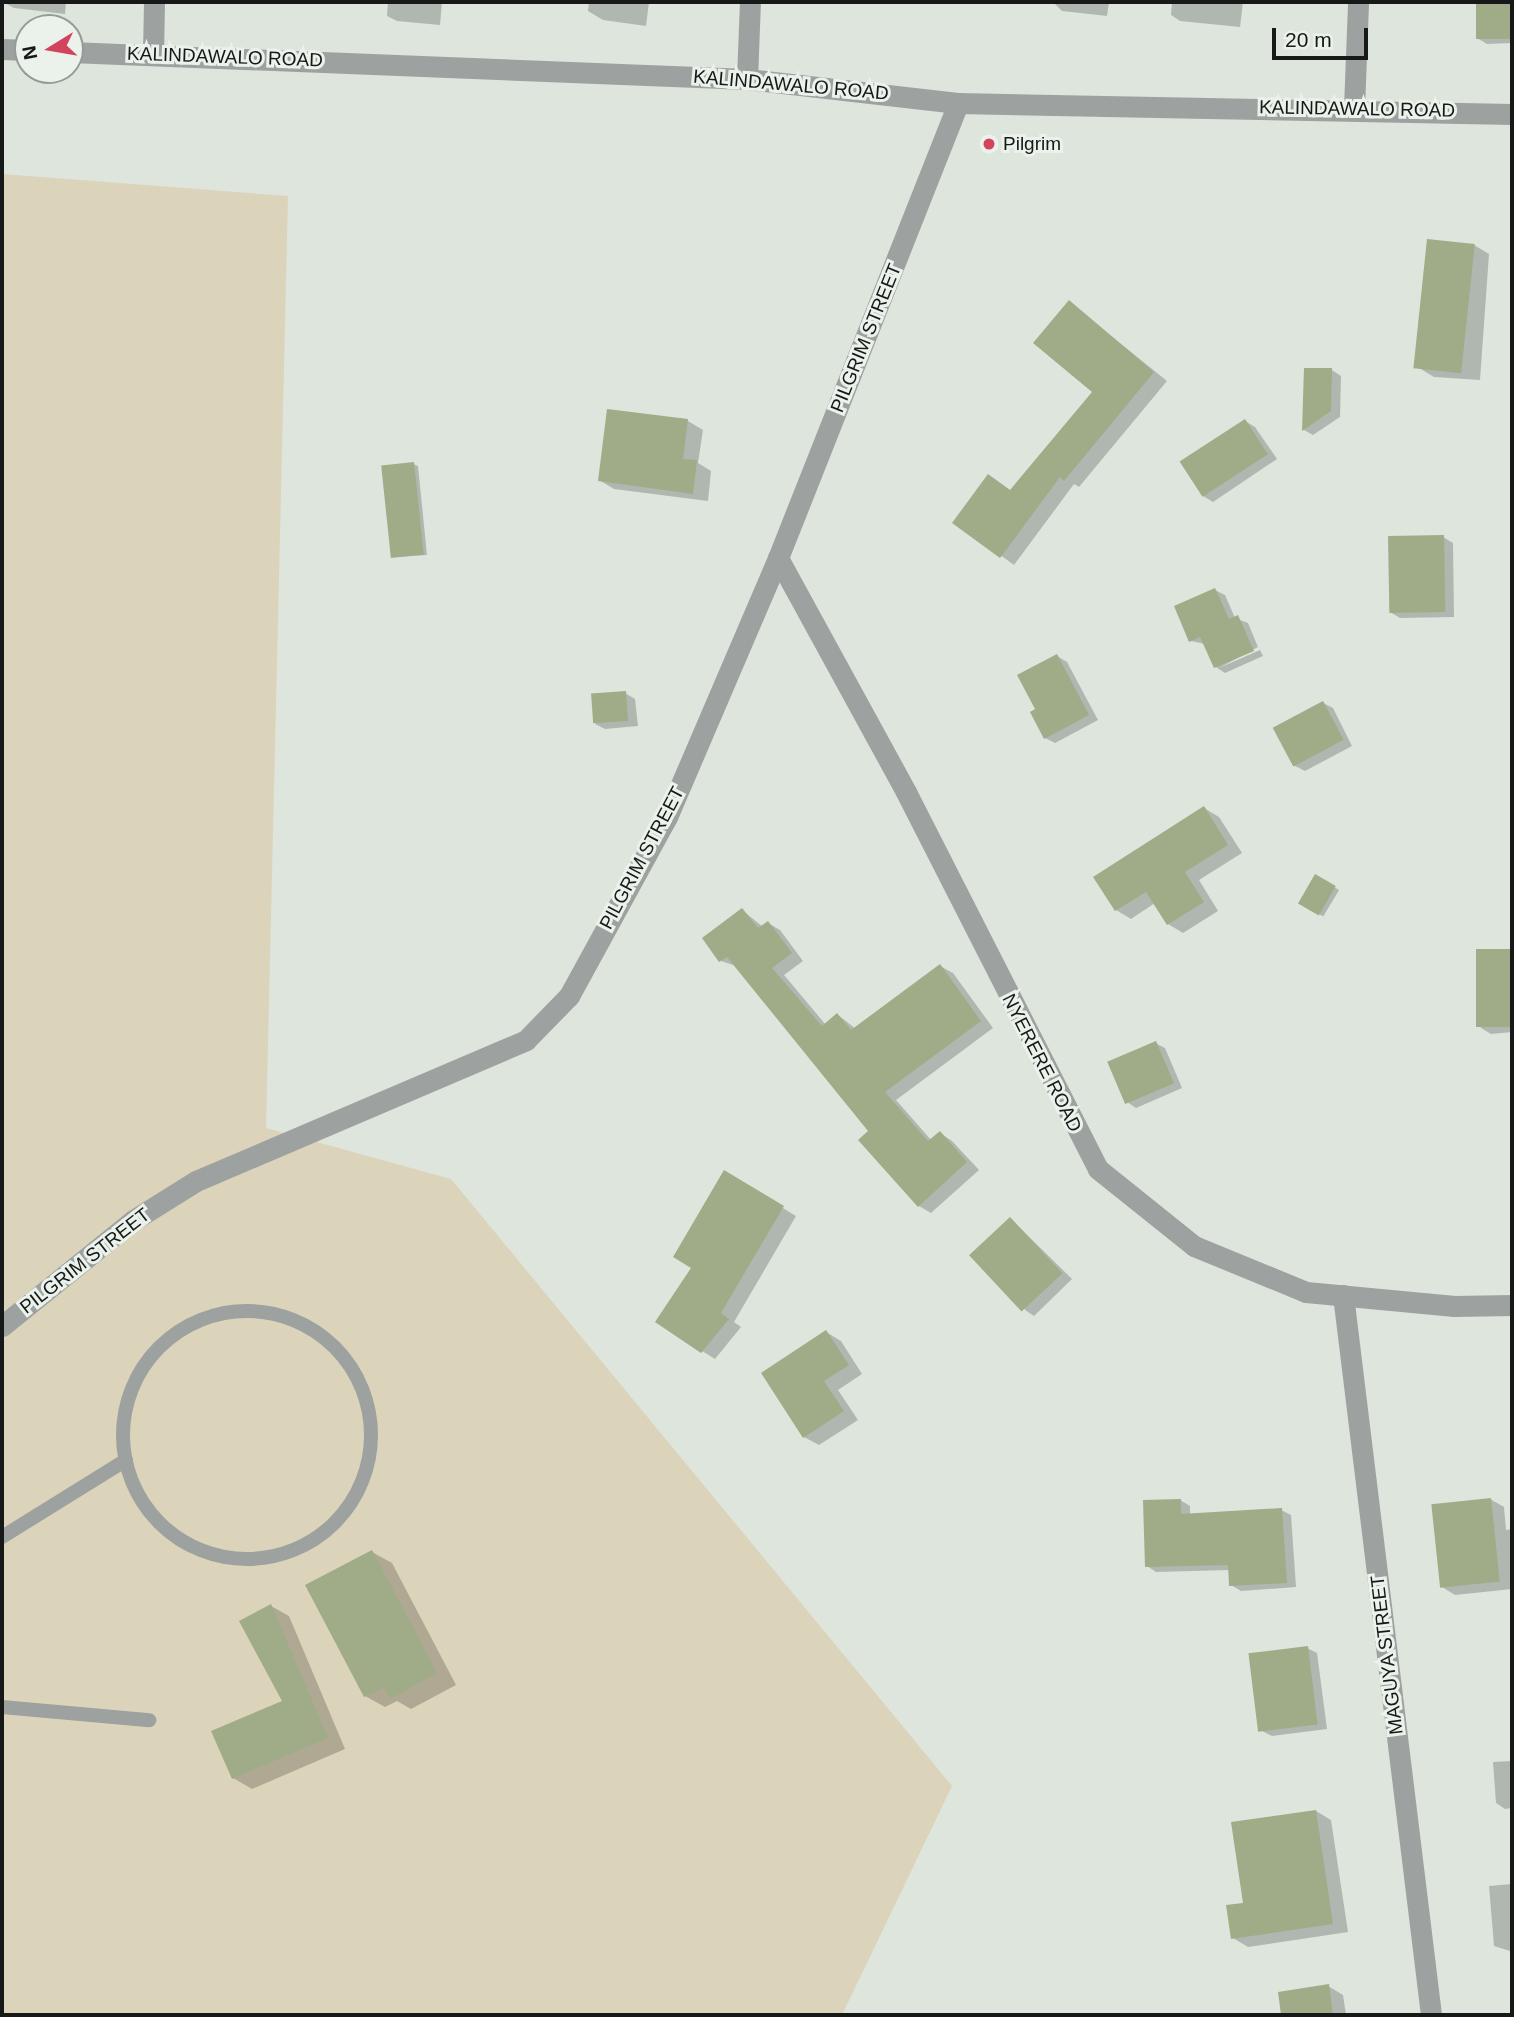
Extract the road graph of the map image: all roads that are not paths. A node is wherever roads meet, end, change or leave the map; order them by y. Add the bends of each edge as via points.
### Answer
1 (154, 2) edge
2 (750, 2) edge
3 (1358, 2) edge
4 (84, 52) edge
5 (153, 54) junction
6 (747, 79) junction
7 (958, 103) junction
8 (1354, 108) junction
9 (1512, 114) edge
10 (778, 558) junction
11 (1343, 1295) junction
12 (1512, 1305) edge
13 (2, 1326) edge
14 (126, 1460) junction
15 (2, 1537) edge
16 (2, 1707) edge
17 (149, 1720) dead end
18 (1431, 2015) edge

1 - 5 street
2 - 6 street
3 - 8 street
4 - 5 street, KALINDAWALO ROAD
5 - 6 street, KALINDAWALO ROAD
6 - 7 street, KALINDAWALO ROAD
7 - 8 street, KALINDAWALO ROAD
7 - 10 street, PILGRIM STREET
8 - 9 street, KALINDAWALO ROAD
10 - 11 street, NYERERE ROAD via 906,792 1098,1169 1194,1246 1306,1292
10 - 13 street, PILGRIM STREET via 667,817 569,996 526,1040 197,1181 132,1221
11 - 12 street, NYERERE ROAD via 1454,1306
11 - 18 street, MAGUYA STREET
14 - 14 lane via 125,1412 143,1367 177,1332 221,1312 269,1312 314,1330 349,1364 369,1409 369,1457 351,1502 318,1537 273,1556 225,1557 180,1539 145,1505
14 - 15 lane
16 - 17 lane

